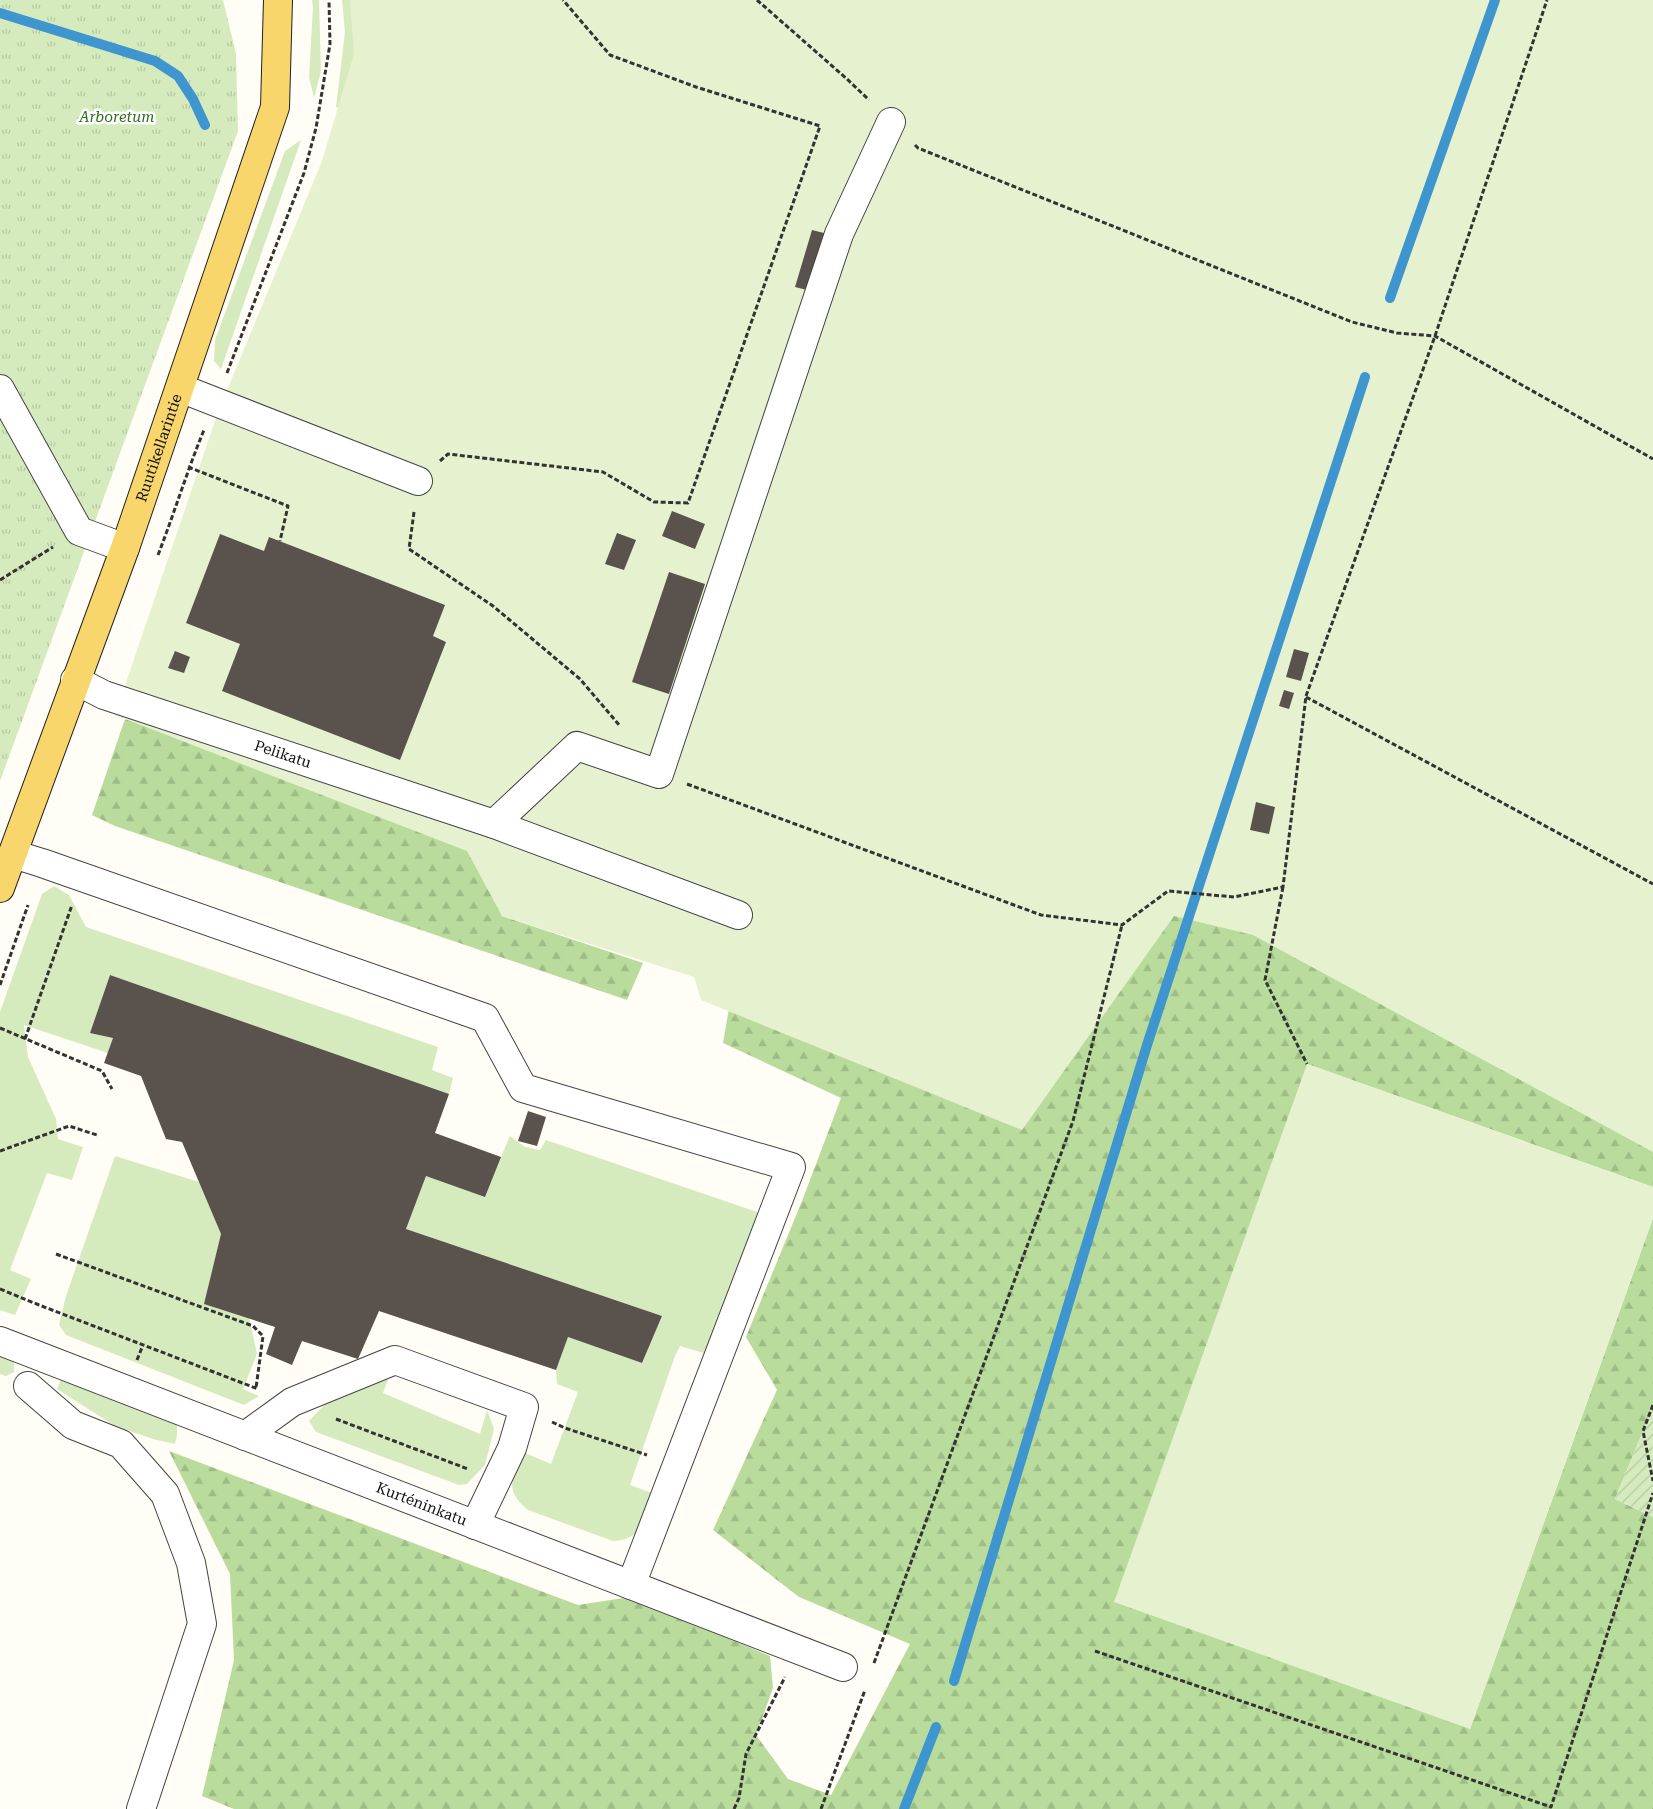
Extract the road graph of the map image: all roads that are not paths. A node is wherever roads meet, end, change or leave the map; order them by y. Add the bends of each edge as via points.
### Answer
1 (278, 0) edge
2 (891, 122) road end
3 (180, 388) junction
4 (0, 389) edge
5 (418, 481) road end
6 (125, 548) junction
7 (75, 680) junction
8 (494, 824) junction
9 (12, 854) junction
10 (0, 888) edge
11 (738, 915) dead end
12 (0, 1341) edge
13 (28, 1386) dead end
14 (245, 1436) junction
15 (475, 1524) junction
16 (630, 1585) junction
17 (843, 1667) dead end
18 (141, 1809) edge

1 - 3 main road, Ruutikellarintie via 275,106
2 - 8 street via 839,234 659,774 577,746
3 - 5 street
3 - 6 main road, Ruutikellarintie
4 - 6 street via 79,532
6 - 7 main road, Ruutikellarintie
7 - 8 street, Pelikatu via 104,695
7 - 9 main road, Ruutikellarintie
8 - 11 street, Pelikatu
9 - 10 main road, Ruutikellarintie
9 - 16 street via 485,1018 523,1088 791,1167
12 - 14 street, Kurténinkatu
13 - 18 street via 73,1425 121,1444 165,1494 191,1563 202,1624
14 - 15 street, Kurténinkatu
14 - 15 street via 292,1402 395,1360 524,1407 512,1448
15 - 16 street, Kurténinkatu
16 - 17 street, Kurténinkatu

